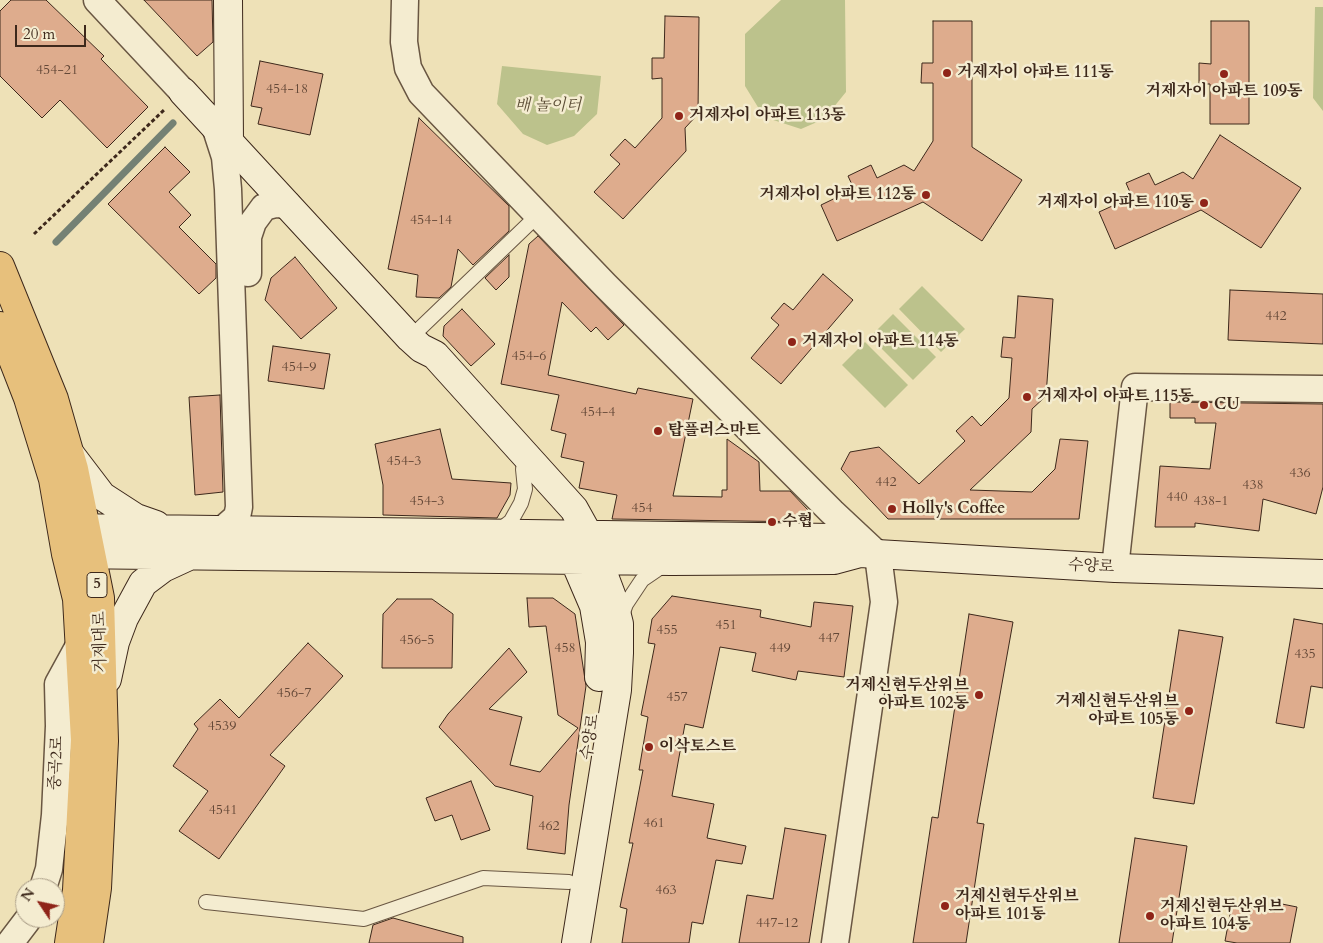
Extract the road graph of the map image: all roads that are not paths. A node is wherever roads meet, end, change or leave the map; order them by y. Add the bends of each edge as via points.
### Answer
1 (97, 0) edge
2 (228, 0) edge
3 (405, 0) edge
4 (183, 92) joint
5 (222, 134) junction
6 (288, 205) junction
7 (538, 215) junction
8 (0, 266) edge
9 (0, 326) edge
10 (416, 343) junction
11 (1323, 389) edge
12 (70, 454) junction
13 (523, 469) junction
14 (171, 530) junction
15 (221, 531) junction
16 (272, 531) junction
17 (497, 532) junction
18 (77, 541) junction
19 (581, 547) junction
20 (193, 554) junction
21 (869, 554) junction
22 (671, 561) junction
23 (1115, 568) junction
24 (1323, 574) edge
25 (619, 624) junction
26 (81, 642) junction
27 (102, 697) junction
28 (46, 878) edge
29 (569, 882) junction
30 (206, 902) dead end
31 (21, 928) edge
32 (80, 934) edge
33 (10, 943) edge
34 (558, 943) edge
35 (576, 943) edge
36 (835, 943) edge

1 - 4 street
2 - 5 street
3 - 7 street via 404,42 408,68 421,93
4 - 5 street
5 - 6 street
5 - 15 street via 228,189 239,507 237,517
6 - 10 street
6 - 16 street via 264,207 253,222 248,237 253,508
7 - 10 lane
7 - 21 street via 832,512
8 - 12 main road, 거제대로 / 5 via 54,399
9 - 18 main road, 거제대로 / 5
10 - 13 street via 426,363
10 - 19 street via 435,355 574,509
11 - 23 street via 1135,387
12 - 14 street via 89,481 111,503 136,518
12 - 18 main road, 거제대로 / 5
13 - 17 lane via 521,503 511,521
13 - 19 street
14 - 15 street
14 - 18 street
15 - 16 street
16 - 17 street
17 - 19 street
18 - 20 street
18 - 26 main road, 거제대로 / 5
18 - 27 main road, 거제대로 / 5 via 100,598
19 - 20 street
19 - 21 street, 수양로 via 835,538
19 - 22 street, 수양로
19 - 25 street, 수양로 via 613,600
19 - 29 street, 수양로 via 600,642 599,687
20 - 27 street via 163,568 144,583 124,618 115,642
21 - 22 street, 수양로 via 834,560
21 - 23 street, 수양로
21 - 36 street via 884,602
22 - 25 lane via 642,580 626,604
23 - 24 street, 수양로
25 - 35 street, 수양로 via 617,690
26 - 28 street, 중곡2로 via 58,684 55,815
26 - 32 main road, 거제대로 / 5 via 85,740 77,890
27 - 32 main road, 거제대로 / 5 via 104,741 97,888
29 - 30 lane via 483,878 364,920
29 - 34 street, 수양로
31 - 33 street

